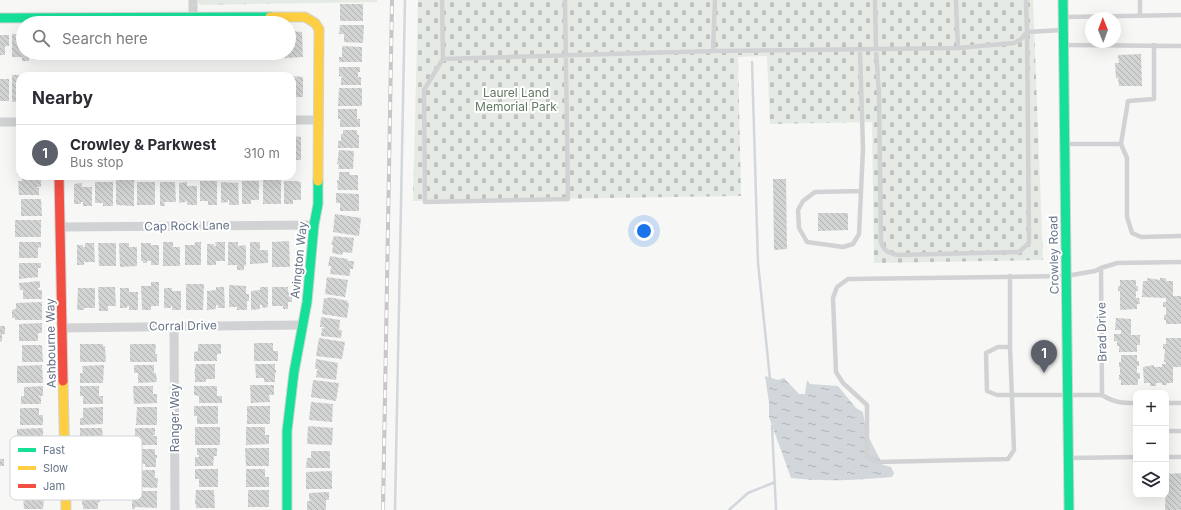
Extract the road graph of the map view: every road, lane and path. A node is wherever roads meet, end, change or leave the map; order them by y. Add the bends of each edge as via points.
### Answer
1 (193, 0) edge
2 (442, 0) edge
3 (565, 0) edge
4 (715, 0) edge
5 (875, 0) edge
6 (956, 0) edge
7 (1026, 0) edge
8 (1063, 0) edge
9 (1140, 0) edge
10 (1181, 15) edge
11 (193, 16) edge
12 (1140, 16) junction
13 (296, 17) edge
14 (1063, 17) junction
15 (0, 18) edge
16 (16, 18) edge
17 (1063, 30) junction
18 (1028, 32) junction
19 (1063, 45) junction
20 (1154, 46) junction
21 (1181, 46) edge
22 (958, 48) junction
23 (860, 50) junction
24 (876, 50) junction
25 (713, 51) junction
26 (567, 55) junction
27 (443, 59) junction
28 (296, 120) edge
29 (319, 120) junction
30 (0, 122) edge
31 (16, 122) edge
32 (1065, 144) junction
33 (1121, 144) junction
34 (59, 180) edge
35 (861, 191) junction
36 (314, 225) junction
37 (61, 227) junction
38 (1181, 236) edge
39 (1181, 262) edge
40 (1101, 268) junction
41 (1010, 276) junction
42 (1066, 276) junction
43 (302, 324) junction
44 (174, 327) junction
45 (63, 328) junction
46 (1010, 347) junction
47 (1067, 394) junction
48 (1013, 395) junction
49 (1102, 395) junction
50 (1133, 403) edge
51 (1169, 403) edge
52 (1181, 403) edge
53 (1169, 431) edge
54 (1181, 431) edge
55 (65, 436) edge
56 (1169, 457) edge
57 (1181, 457) edge
58 (1068, 458) junction
59 (1133, 458) edge
60 (66, 500) edge
61 (66, 510) edge
62 (175, 510) edge
63 (287, 510) edge
64 (1069, 510) edge

1 - 11 street
2 - 27 lane
3 - 26 lane
4 - 25 lane
5 - 24 lane
6 - 22 lane
7 - 18 lane
8 - 14 street, Crowley Road
9 - 12 lane
10 - 12 lane
12 - 14 lane
13 - 29 street, Avington Way via 305,17 319,29
14 - 17 street, Crowley Road
15 - 16 street
17 - 18 lane
17 - 19 street, Crowley Road
18 - 22 lane via 1014,43
18 - 24 lane via 1030,243 1019,252 898,255 883,248
19 - 20 lane
19 - 32 street, Crowley Road
20 - 21 lane
20 - 33 lane via 1154,99 1128,100
22 - 24 lane
23 - 24 lane
23 - 25 lane
23 - 35 lane via 863,149
25 - 26 lane
26 - 27 lane
26 - 27 lane via 568,199 425,202 424,90
28 - 29 street
29 - 36 street, Avington Way via 318,204
30 - 31 street
32 - 33 lane
32 - 42 street, Crowley Road
33 - 38 lane via 1127,158 1127,217 1132,233 1141,237
34 - 37 street, Ashbourne Way
35 - 35 lane via 859,234 853,244 843,247 807,242 799,228 798,210 802,200 815,192
36 - 37 street, Cap Rock Lane
36 - 43 street, Avington Way via 307,302
37 - 45 street, Ashbourne Way
39 - 40 lane via 1117,263
40 - 42 lane via 1096,272
40 - 49 lane, Brad Drive
41 - 42 lane
41 - 46 lane
41 - 48 lane via 848,279 836,287 833,298 836,372 843,383 867,405 867,456 878,462 1008,459 1014,450
42 - 47 street, Crowley Road
43 - 44 street, Corral Drive
43 - 63 street, Avington Way via 287,431
44 - 45 street, Corral Drive
44 - 62 street, Ranger Way
45 - 55 street, Ashbourne Way
46 - 48 lane
46 - 48 lane via 998,347 986,353 987,391 997,395
47 - 48 lane
47 - 49 lane
47 - 58 street, Crowley Road
49 - 50 lane via 1119,403
51 - 52 lane
53 - 54 lane
56 - 57 lane
58 - 59 lane
58 - 64 street, Crowley Road
60 - 61 street, Ashbourne Way

